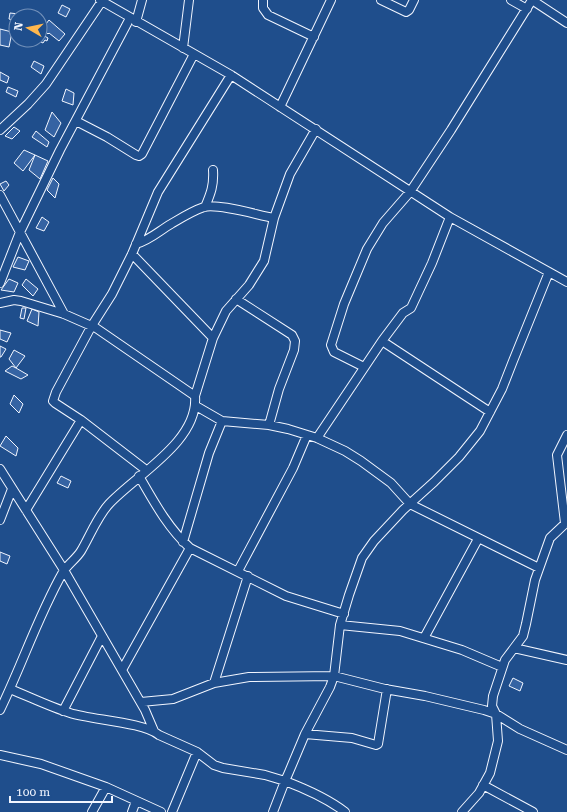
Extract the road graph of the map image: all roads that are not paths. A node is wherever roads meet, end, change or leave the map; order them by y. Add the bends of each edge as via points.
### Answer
1 (142, 0) edge
2 (188, 0) edge
3 (331, 0) edge
4 (381, 0) edge
5 (414, 0) edge
6 (511, 0) edge
7 (532, 0) edge
8 (101, 1) edge
9 (263, 1) edge
10 (527, 9) junction
11 (133, 20) junction
12 (567, 23) edge
13 (314, 37) junction
14 (183, 48) junction
15 (194, 54) junction
16 (231, 75) junction
17 (280, 107) junction
18 (76, 121) junction
19 (316, 129) junction
20 (0, 130) edge
21 (213, 170) dead end
22 (410, 192) junction
23 (0, 195) edge
24 (205, 207) junction
25 (450, 217) junction
26 (274, 218) junction
27 (20, 232) junction
28 (136, 244) junction
29 (132, 254) junction
30 (549, 272) junction
31 (567, 282) edge
32 (0, 283) edge
33 (236, 299) junction
34 (0, 303) edge
35 (64, 314) junction
36 (91, 327) junction
37 (213, 338) junction
38 (382, 341) junction
39 (364, 367) junction
40 (195, 396) junction
41 (196, 406) junction
42 (490, 412) junction
43 (81, 420) junction
44 (222, 421) junction
45 (269, 425) junction
46 (306, 434) junction
47 (567, 435) edge
48 (317, 438) junction
49 (0, 469) edge
50 (146, 470) junction
51 (139, 476) junction
52 (12, 488) junction
53 (410, 504) junction
54 (26, 510) junction
55 (0, 520) edge
56 (566, 523) edge
57 (478, 539) junction
58 (183, 542) junction
59 (190, 548) junction
60 (539, 568) junction
61 (64, 570) junction
62 (238, 571) junction
63 (248, 576) junction
64 (344, 614) junction
65 (340, 625) junction
66 (102, 636) junction
67 (424, 638) junction
68 (514, 648) junction
69 (567, 660) edge
70 (502, 667) junction
71 (122, 670) junction
72 (334, 676) junction
73 (214, 683) junction
74 (10, 689) junction
75 (388, 689) junction
76 (3, 696) edge
77 (141, 702) junction
78 (0, 710) edge
79 (63, 711) junction
80 (496, 714) junction
81 (154, 731) junction
82 (305, 734) junction
83 (567, 750) edge
84 (197, 752) junction
85 (0, 756) edge
86 (285, 781) junction
87 (484, 785) junction
88 (106, 787) junction
89 (136, 801) junction
90 (92, 812) edge
91 (132, 812) edge
92 (161, 812) edge
93 (172, 812) edge
94 (273, 812) edge
95 (345, 812) edge
96 (462, 812) edge
97 (533, 812) edge

1 - 11 street
2 - 14 street
3 - 13 street
4 - 5 street via 406,12
6 - 10 street
7 - 10 street
7 - 12 street
8 - 11 street
8 - 20 street via 46,84
9 - 13 street via 263,8 268,15
10 - 22 street
11 - 14 street
11 - 18 street
13 - 17 street
14 - 15 street
15 - 16 street
15 - 18 street via 139,156
16 - 17 street
16 - 28 street via 158,192
17 - 19 street
18 - 27 street
19 - 22 street
19 - 26 street via 290,174
21 - 24 street via 214,182
22 - 25 street
22 - 39 street via 383,223 367,249 344,304 332,345 334,352
23 - 27 street
24 - 26 street via 219,207
24 - 28 street via 163,228 148,240
25 - 30 street
25 - 38 street via 411,308 403,313
26 - 33 street via 264,260 257,275
27 - 32 street
27 - 35 street
28 - 29 street
29 - 36 street via 112,294
29 - 37 street
30 - 31 street
30 - 42 street via 502,389
33 - 37 street via 226,311
33 - 45 street via 292,335 295,341
34 - 35 street via 14,300
35 - 36 street
36 - 40 street
36 - 43 street via 53,400
37 - 40 street
38 - 39 street
38 - 42 street
39 - 48 street
40 - 41 street
41 - 44 street
41 - 50 street via 179,440
42 - 53 street via 480,431 434,482
43 - 50 street
43 - 54 street
44 - 45 street
44 - 58 street via 209,453
45 - 46 street
46 - 48 street
46 - 62 street via 293,468
47 - 56 street via 557,455
48 - 53 street via 362,461 391,483
49 - 52 street
50 - 51 street
51 - 58 street via 158,509
51 - 61 street via 108,505 80,552
52 - 54 street
52 - 55 street
53 - 57 street
53 - 64 street via 374,541 362,558
54 - 61 street
56 - 60 street via 550,538
57 - 60 street
57 - 67 street
58 - 59 street
59 - 62 street
59 - 71 street
60 - 68 street via 526,624
61 - 66 street
61 - 74 street
62 - 63 street
63 - 64 street via 286,596
63 - 73 street
64 - 65 street
65 - 67 street via 400,631
65 - 72 street
66 - 71 street
66 - 79 street
67 - 70 street
68 - 69 street
68 - 70 street
70 - 80 street via 493,696 492,706
71 - 77 street
72 - 73 street via 249,677
72 - 75 street
72 - 82 street
73 - 77 street via 173,699
74 - 76 street
74 - 79 street
75 - 80 street
75 - 82 street via 376,746 352,738
76 - 78 street
77 - 81 street
79 - 81 street
80 - 83 street via 520,729
80 - 87 street via 498,741 490,774
81 - 84 street
82 - 86 street
84 - 86 street via 214,765 223,768
84 - 93 street
85 - 88 street via 41,764
86 - 94 street
86 - 95 street via 334,803
87 - 96 street
87 - 97 street
88 - 89 street
88 - 90 street
89 - 91 street
89 - 92 street

